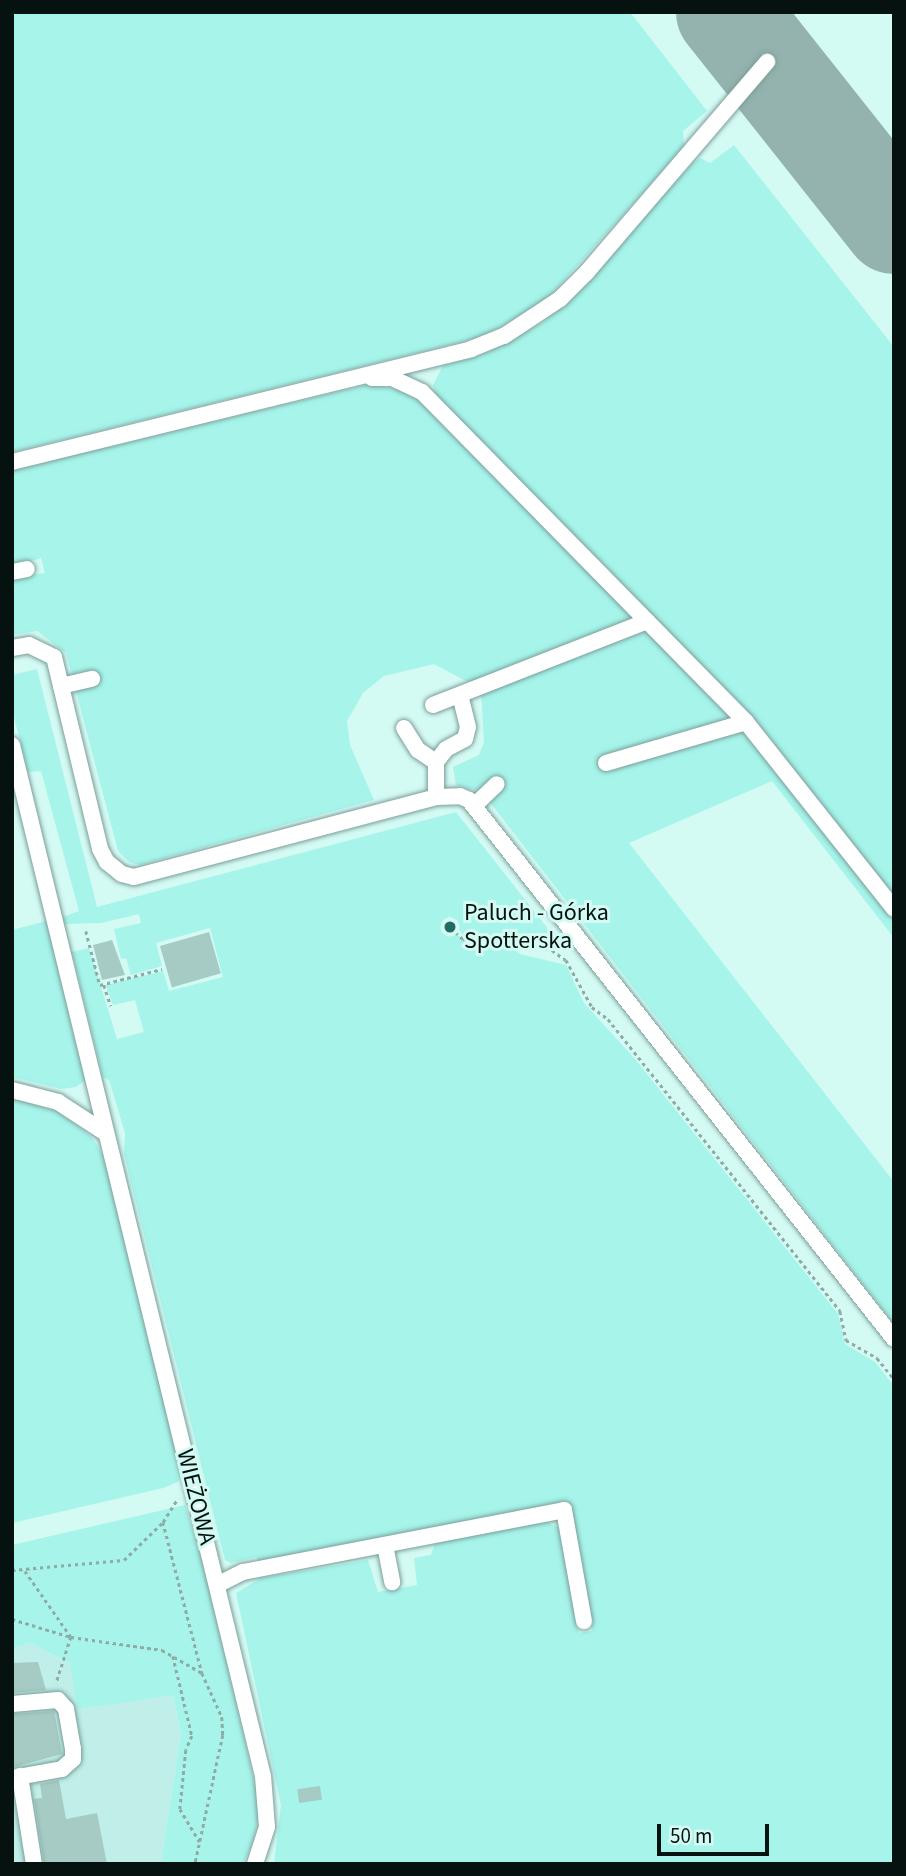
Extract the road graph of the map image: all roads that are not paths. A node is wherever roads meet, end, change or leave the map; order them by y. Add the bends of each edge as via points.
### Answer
1 (767, 62) dead end
2 (352, 378) junction
3 (12, 462) edge
4 (647, 621) junction
5 (12, 648) edge
6 (92, 679) dead end
7 (61, 686) junction
8 (460, 695) junction
9 (433, 705) dead end
10 (746, 722) junction
11 (404, 728) dead end
12 (12, 745) edge
13 (436, 762) junction
14 (606, 763) dead end
15 (497, 784) dead end
16 (436, 797) junction
17 (475, 805) junction
18 (894, 909) edge
19 (12, 1090) edge
20 (104, 1132) junction
21 (894, 1339) edge
22 (386, 1545) junction
23 (392, 1582) dead end
24 (217, 1586) junction
25 (583, 1621) dead end
26 (12, 1704) edge
27 (16, 1777) edge
28 (19, 1820) edge
29 (34, 1864) edge
30 (255, 1864) edge

1 - 2 lane via 587,272 552,305 504,336 471,349
2 - 3 lane
2 - 4 lane via 392,378 422,392
4 - 8 lane
4 - 10 lane
5 - 7 lane via 29,645 48,652
6 - 7 lane
7 - 16 lane via 100,849 122,874 134,877
8 - 9 lane
8 - 13 lane via 468,727 465,739 446,749
10 - 14 lane
10 - 18 lane
11 - 13 lane via 418,750
12 - 20 lane, WIEŻOWA
13 - 16 lane
15 - 17 lane
16 - 17 lane via 460,796
17 - 21 lane
19 - 20 lane via 72,1109
20 - 24 lane, WIEŻOWA
22 - 23 lane
22 - 24 lane via 243,1572
22 - 25 lane via 564,1510
24 - 30 lane, WIEŻOWA via 267,1800 267,1827
26 - 27 lane via 51,1697 66,1709 73,1759 62,1769
27 - 28 lane
28 - 29 lane

